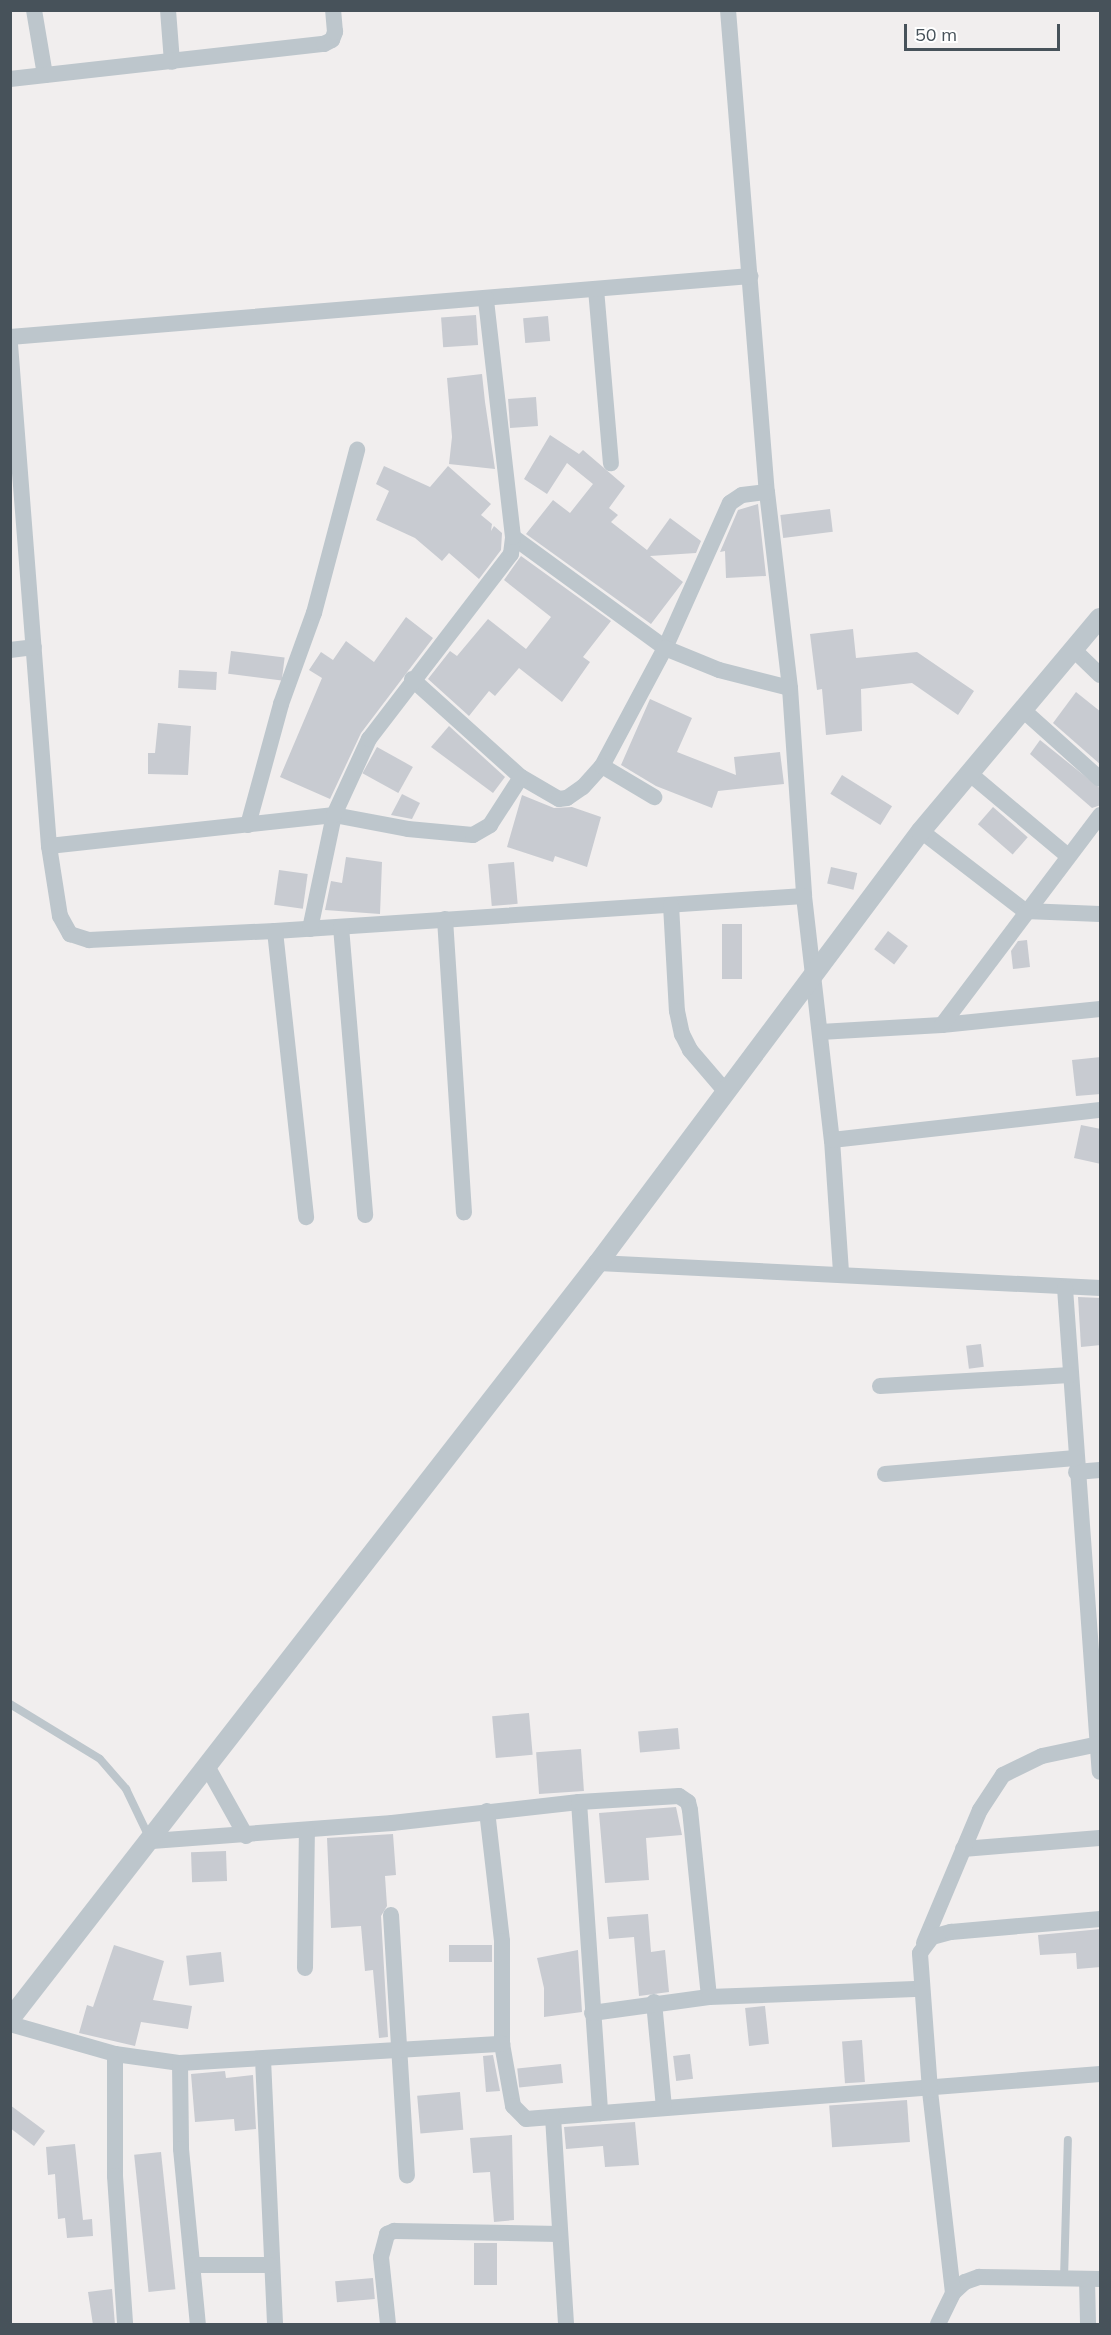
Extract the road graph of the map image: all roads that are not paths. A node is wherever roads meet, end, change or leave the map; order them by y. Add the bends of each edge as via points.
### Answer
1 (34, 10) edge
2 (168, 10) edge
3 (333, 10) edge
4 (728, 10) edge
5 (172, 62) junction
6 (45, 75) junction
7 (10, 79) edge
8 (750, 276) junction
9 (596, 289) junction
10 (486, 299) junction
11 (10, 337) edge
12 (10, 344) edge
13 (357, 450) dead end
14 (611, 463) dead end
15 (767, 492) junction
16 (513, 537) junction
17 (1101, 618) edge
18 (34, 647) junction
19 (665, 648) junction
20 (10, 650) edge
21 (1074, 650) junction
22 (1101, 675) edge
23 (412, 679) junction
24 (790, 688) junction
25 (1023, 710) junction
26 (602, 766) junction
27 (969, 773) junction
28 (521, 777) junction
29 (1101, 779) edge
30 (654, 797) dead end
31 (1101, 814) edge
32 (334, 815) junction
33 (248, 825) junction
34 (921, 831) junction
35 (49, 846) junction
36 (1068, 856) junction
37 (804, 896) junction
38 (671, 904) junction
39 (1024, 911) junction
40 (1101, 914) edge
41 (445, 919) junction
42 (341, 927) junction
43 (310, 929) junction
44 (275, 931) junction
45 (812, 977) junction
46 (1101, 1009) edge
47 (942, 1025) junction
48 (820, 1032) junction
49 (726, 1092) junction
50 (1101, 1110) edge
51 (832, 1140) junction
52 (464, 1212) dead end
53 (365, 1215) dead end
54 (306, 1217) dead end
55 (598, 1263) junction
56 (842, 1273) junction
57 (1065, 1288) junction
58 (1101, 1288) edge
59 (1070, 1375) junction
60 (880, 1386) dead end
61 (1076, 1465) junction
62 (1101, 1470) edge
63 (885, 1474) dead end
64 (1094, 1581) edge
65 (1098, 1693) edge
66 (10, 1704) edge
67 (1099, 1744) junction
68 (208, 1768) junction
69 (1101, 1772) edge
70 (579, 1802) junction
71 (487, 1811) junction
72 (307, 1830) junction
73 (246, 1836) junction
74 (1101, 1838) edge
75 (152, 1841) junction
76 (963, 1849) junction
77 (391, 1915) dead end
78 (1101, 1919) edge
79 (924, 1943) junction
80 (305, 1968) dead end
81 (921, 1989) junction
82 (709, 1997) junction
83 (654, 2002) junction
84 (592, 2013) junction
85 (10, 2022) edge
86 (501, 2044) junction
87 (400, 2050) junction
88 (115, 2054) junction
89 (263, 2059) junction
90 (180, 2063) junction
91 (1101, 2074) edge
92 (930, 2090) junction
93 (664, 2107) junction
94 (600, 2113) junction
95 (553, 2117) junction
96 (1068, 2140) dead end
97 (407, 2176) dead end
98 (559, 2234) junction
99 (193, 2265) junction
100 (270, 2265) junction
101 (1064, 2279) junction
102 (1094, 2279) edge
103 (953, 2293) junction
104 (125, 2325) edge
105 (198, 2325) edge
106 (275, 2325) edge
107 (388, 2325) edge
108 (566, 2325) edge
109 (938, 2325) edge
110 (1088, 2325) edge

1 - 6 street
2 - 5 street
3 - 5 street via 335,32 332,40 324,44
4 - 8 street
5 - 6 street
6 - 7 street
8 - 9 street
8 - 15 street
9 - 10 street
9 - 14 street
10 - 11 street
10 - 16 street
12 - 18 street
13 - 33 street via 314,613 281,704
15 - 19 street via 742,495 730,503
15 - 24 street
16 - 19 street
16 - 23 street via 507,562
17 - 21 street
18 - 20 street
18 - 35 street
19 - 24 street via 719,670
19 - 26 street
21 - 22 street
21 - 25 street
23 - 28 street
23 - 32 street via 369,739
24 - 37 street
25 - 27 street
25 - 29 street
26 - 28 street via 567,798 550,795
26 - 30 street
27 - 34 street
27 - 36 street
28 - 32 street via 490,825 473,835 408,829
31 - 36 street
32 - 33 street
32 - 43 street
33 - 35 street
34 - 39 street
34 - 45 street
35 - 44 street via 60,916 70,934 89,940
36 - 39 street
37 - 38 street
37 - 45 street
38 - 41 street
38 - 49 street via 677,1011 682,1034 690,1050
39 - 40 street
39 - 47 street
41 - 42 street
41 - 52 street
42 - 43 street
42 - 53 street
43 - 44 street
44 - 54 street
45 - 48 street
45 - 49 street
46 - 47 street
47 - 48 street
48 - 51 street
49 - 55 street
50 - 51 street
51 - 56 street
55 - 56 street
55 - 68 street
56 - 57 street
57 - 58 street
57 - 59 street
59 - 60 street
59 - 61 street
61 - 62 street
61 - 63 street
61 - 64 street
64 - 65 street
65 - 67 street
66 - 75 lane via 100,1759 126,1789
67 - 69 street
67 - 76 street via 1042,1756 1003,1774 980,1810
68 - 73 street
68 - 75 street
70 - 71 street
70 - 82 street via 679,1796 688,1802
70 - 84 street
71 - 72 street
71 - 86 street via 502,1941
72 - 73 street
72 - 80 street
73 - 75 street
74 - 76 street
75 - 85 street
76 - 79 street
77 - 87 street
78 - 79 street via 951,1932
79 - 81 street via 920,1953
81 - 82 street
81 - 92 street
82 - 83 street
83 - 84 street
83 - 93 street
84 - 94 street
85 - 88 street
86 - 87 street
86 - 95 street via 513,2106 526,2119
87 - 89 street
87 - 97 street
88 - 90 street
88 - 104 street via 115,2176
89 - 90 street
89 - 100 street
90 - 99 street via 181,2149
91 - 92 street
92 - 93 street
92 - 103 street
93 - 94 street
94 - 95 street
95 - 98 street
96 - 101 lane
98 - 107 street via 394,2230 387,2234 381,2256
98 - 108 street
99 - 100 street
99 - 105 street
100 - 106 street
101 - 102 street
101 - 103 street via 979,2277 964,2282
102 - 110 street
103 - 109 street

